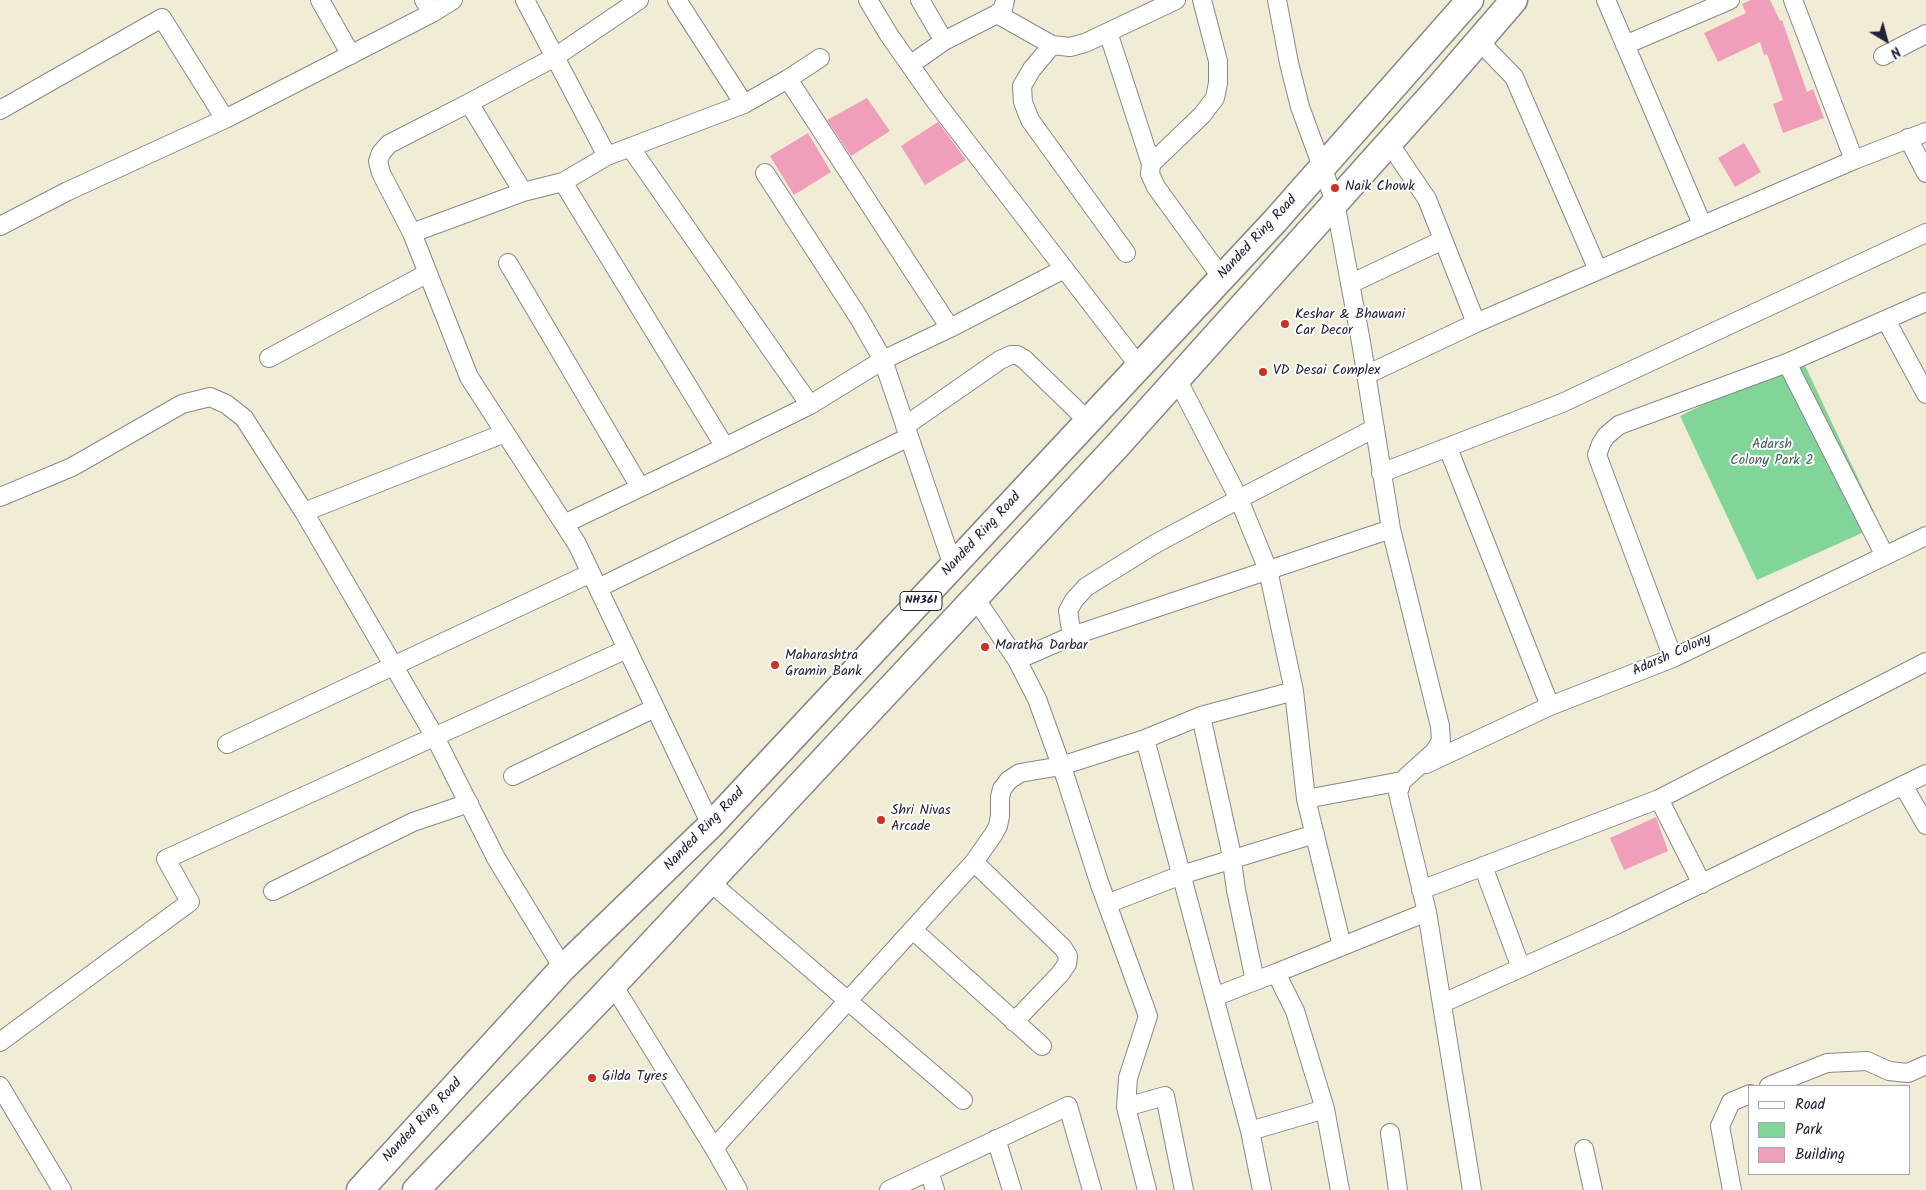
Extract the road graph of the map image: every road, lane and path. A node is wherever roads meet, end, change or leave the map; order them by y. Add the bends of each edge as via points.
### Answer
1 (320, 0) edge
2 (453, 0) edge
3 (525, 0) edge
4 (639, 0) edge
5 (677, 0) edge
6 (868, 0) edge
7 (920, 0) edge
8 (1176, 0) edge
9 (1202, 0) edge
10 (1277, 0) edge
11 (1470, 0) edge
12 (1514, 0) edge
13 (1606, 0) edge
14 (1730, 0) edge
15 (1793, 0) edge
16 (428, 7) edge
17 (1001, 7) edge
18 (1108, 32) junction
19 (1926, 34) edge
20 (944, 41) junction
21 (1479, 41) junction
22 (1625, 45) junction
23 (1052, 46) junction
24 (351, 55) junction
25 (1883, 56) dead end
26 (555, 57) junction
27 (820, 58) dead end
28 (910, 65) junction
29 (788, 79) junction
30 (469, 103) junction
31 (744, 104) junction
32 (0, 110) edge
33 (225, 119) junction
34 (1926, 132) edge
35 (1908, 138) junction
36 (1388, 143) junction
37 (630, 147) junction
38 (606, 156) junction
39 (1854, 160) junction
40 (1151, 164) junction
41 (1322, 168) junction
42 (765, 173) dead end
43 (1926, 173) edge
44 (563, 182) junction
45 (523, 192) junction
46 (1335, 202) junction
47 (1702, 224) junction
48 (0, 226) edge
49 (412, 233) junction
50 (1926, 233) edge
51 (1443, 240) junction
52 (1126, 252) dead end
53 (508, 262) dead end
54 (1064, 269) junction
55 (1598, 270) junction
56 (428, 273) junction
57 (1222, 278) junction
58 (1350, 284) junction
59 (1926, 302) edge
60 (1886, 320) junction
61 (1476, 323) junction
62 (950, 328) junction
63 (269, 358) dead end
64 (882, 360) junction
65 (1787, 363) junction
66 (1139, 366) junction
67 (1366, 375) junction
68 (1177, 379) junction
69 (1926, 394) edge
70 (810, 405) junction
71 (1088, 420) junction
72 (1375, 428) junction
73 (907, 431) junction
74 (505, 433) junction
75 (725, 447) junction
76 (1448, 448) junction
77 (1381, 473) junction
78 (640, 487) junction
79 (0, 498) edge
80 (1239, 499) junction
81 (304, 512) junction
82 (564, 524) junction
83 (1391, 529) junction
84 (1926, 536) edge
85 (1885, 556) junction
86 (952, 566) junction
87 (1268, 570) junction
88 (594, 580) junction
89 (975, 598) junction
90 (1072, 636) junction
91 (627, 649) junction
92 (1672, 658) junction
93 (1016, 660) junction
94 (1926, 662) edge
95 (394, 666) junction
96 (1294, 691) junction
97 (1550, 706) junction
98 (655, 708) junction
99 (1201, 716) junction
100 (435, 737) junction
101 (1145, 739) junction
102 (227, 744) dead end
103 (1061, 766) junction
104 (1415, 769) junction
105 (1926, 774) edge
106 (513, 776) dead end
107 (1402, 781) junction
108 (1903, 786) junction
109 (1306, 799) junction
110 (1659, 799) junction
111 (469, 803) junction
112 (711, 825) junction
113 (1926, 825) edge
114 (1315, 834) junction
115 (1232, 858) junction
116 (974, 862) junction
117 (1483, 866) junction
118 (1181, 875) junction
119 (710, 882) junction
120 (1702, 884) junction
121 (1421, 890) junction
122 (273, 891) dead end
123 (1107, 904) junction
124 (1427, 912) junction
125 (913, 930) junction
126 (1342, 946) junction
127 (564, 968) junction
128 (1521, 968) junction
129 (1276, 973) junction
130 (1255, 980) junction
131 (613, 985) junction
132 (1214, 997) junction
133 (848, 1001) junction
134 (1443, 1003) junction
135 (1014, 1022) junction
136 (0, 1042) edge
137 (1042, 1046) dead end
138 (1926, 1065) edge
139 (1772, 1085) edge
140 (0, 1086) edge
141 (1748, 1095) edge
142 (963, 1100) dead end
143 (1126, 1106) junction
144 (1325, 1109) junction
145 (1250, 1131) junction
146 (1390, 1133) dead end
147 (996, 1139) junction
148 (714, 1148) junction
149 (1584, 1149) dead end
150 (929, 1171) junction
151 (1335, 1189) edge
152 (62, 1190) edge
153 (360, 1190) edge
154 (416, 1190) edge
155 (738, 1190) edge
156 (889, 1190) edge
157 (935, 1190) edge
158 (1012, 1190) edge
159 (1092, 1190) edge
160 (1147, 1190) edge
161 (1184, 1190) edge
162 (1262, 1190) edge
163 (1398, 1190) edge
164 (1472, 1190) edge
165 (1593, 1190) edge
166 (1732, 1190) edge

1 - 24 street
2 - 16 street
3 - 26 street
4 - 26 street
5 - 31 street
6 - 28 street
7 - 20 street
8 - 18 street
9 - 40 street via 1218,61 1215,98 1202,116
10 - 41 street via 1300,107
11 - 41 highway, Nanded Ring Road / NH361
12 - 21 highway, NH361
13 - 22 street
14 - 22 street
15 - 39 street
16 - 24 street
17 - 20 street
17 - 23 street
18 - 23 street via 1070,47
18 - 40 street
19 - 25 street
20 - 28 street
21 - 36 highway, NH361
21 - 55 street via 1514,78
22 - 47 street
23 - 52 street via 1022,86 1023,102 1030,120
24 - 33 street
26 - 30 street
26 - 38 street
27 - 29 street
28 - 54 street
29 - 31 street
29 - 62 street
30 - 45 street
30 - 49 street via 389,144 381,153 378,161 381,173
31 - 37 street
32 - 33 street via 162,18
33 - 48 street
34 - 35 street
35 - 39 street
35 - 43 street
36 - 46 highway, NH361
36 - 51 street via 1427,199
37 - 38 street
37 - 70 street
38 - 44 street
39 - 47 street
40 - 57 street via 1150,174 1156,187
41 - 46 street
41 - 57 highway, Nanded Ring Road / NH361
42 - 64 street via 860,318
44 - 45 street
44 - 75 street
45 - 49 street
46 - 58 street
46 - 68 highway, NH361
47 - 55 street
49 - 56 street
50 - 76 street via 1562,403
51 - 58 street
51 - 61 street
53 - 78 street
54 - 62 street
54 - 66 street
55 - 61 street
56 - 63 street
56 - 74 street via 469,377
57 - 66 highway, Nanded Ring Road / NH361
58 - 67 street
59 - 60 street
60 - 65 street
60 - 69 street
61 - 67 street
62 - 64 street
64 - 70 street
64 - 73 street
65 - 85 street
65 - 92 street via 1619,425 1601,444 1598,455
66 - 71 highway, Nanded Ring Road / NH361
67 - 72 street
68 - 80 street
68 - 89 highway, NH361
70 - 75 street
71 - 73 street via 1024,359 1011,355
71 - 86 highway, Nanded Ring Road / NH361
72 - 77 street
72 - 80 street
73 - 86 street
73 - 88 street
74 - 81 street
74 - 82 street
75 - 78 street
76 - 77 street
76 - 97 street
77 - 83 street
78 - 82 street
79 - 81 street via 72,467 182,404 210,397 244,418
80 - 87 street
80 - 90 street via 1155,544 1086,587 1068,611
81 - 95 street
82 - 88 street
83 - 87 street
83 - 104 street via 1440,726 1440,741 1434,752
84 - 85 street, Adarsh Colony
85 - 92 street, Adarsh Colony
86 - 112 highway, Nanded Ring Road / NH361
87 - 90 street
87 - 96 street
88 - 91 street
88 - 95 street
89 - 93 street
89 - 119 highway, NH361
90 - 93 street
91 - 98 street
91 - 100 street
92 - 97 street, Adarsh Colony
93 - 103 street via 1037,699
94 - 110 street
95 - 100 street
95 - 102 street
96 - 99 street
96 - 109 street
97 - 104 street, Adarsh Colony
98 - 106 street
98 - 112 street
99 - 101 street
99 - 115 street
100 - 111 street
100 - 136 street via 166,859 190,902
101 - 103 street
101 - 118 street
103 - 116 street via 1020,773 1010,780 1002,789 998,826
103 - 123 street
104 - 107 street
105 - 108 street
107 - 109 street
107 - 121 street via 1398,793
108 - 113 street
108 - 120 street
109 - 114 street
110 - 117 street
110 - 120 street
111 - 122 street via 413,822
111 - 127 street via 496,858
112 - 127 highway, Nanded Ring Road / NH361
114 - 115 street
114 - 126 street
115 - 118 street
115 - 130 street
116 - 125 street
116 - 135 street via 1068,956 1060,974
117 - 121 street
117 - 128 street
118 - 123 street
118 - 132 street
119 - 131 highway, NH361
119 - 133 street
120 - 128 street
121 - 124 street
123 - 143 street via 1148,1016 1128,1078
124 - 126 street
124 - 134 street
125 - 133 street
125 - 135 street
126 - 129 street
127 - 153 highway, Nanded Ring Road / NH361
128 - 134 street
129 - 130 street
129 - 144 street via 1295,1011
130 - 132 street
131 - 148 street
131 - 154 highway, NH361
132 - 145 street
133 - 142 street
133 - 148 street
134 - 164 street
135 - 137 street
138 - 139 street via 1908,1073 1889,1071 1868,1061 1827,1064
140 - 152 street
141 - 166 street via 1731,1102 1720,1126
143 - 160 street
143 - 161 street via 1165,1096
144 - 145 street
144 - 151 street
145 - 162 street
146 - 163 street
147 - 150 street
147 - 158 street
147 - 159 street via 1068,1106
148 - 155 street
149 - 165 street
150 - 156 street
150 - 157 street

